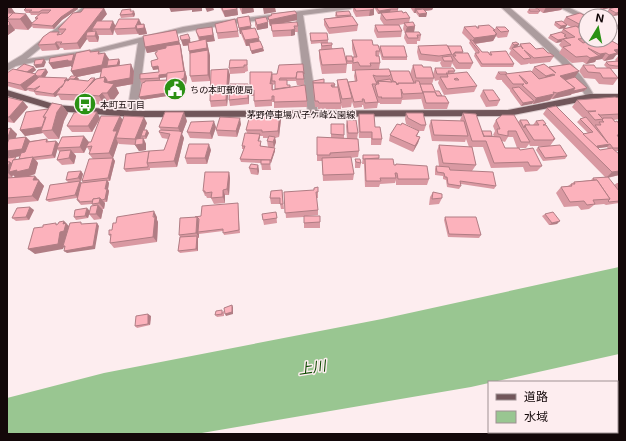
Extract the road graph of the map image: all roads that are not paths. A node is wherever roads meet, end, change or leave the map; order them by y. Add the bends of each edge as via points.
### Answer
1 (86, 7) edge
2 (350, 7) edge
3 (505, 7) edge
4 (563, 7) edge
5 (300, 12) junction
6 (578, 15) edge
7 (142, 39) junction
8 (16, 64) junction
9 (7, 68) edge
10 (7, 93) edge
11 (619, 97) edge
12 (590, 98) junction
13 (132, 114) junction
14 (313, 114) junction

1 - 8 street
2 - 5 street
3 - 12 street via 570,68
4 - 6 street
5 - 7 street via 212,24
5 - 14 street
7 - 8 street via 92,52
7 - 13 street
8 - 9 street
10 - 13 main road, 茅野停車場八子ケ峰公園線 via 57,108
11 - 12 main road, 茅野停車場八子ケ峰公園線
12 - 14 main road, 茅野停車場八子ケ峰公園線 via 508,113
13 - 14 main road, 茅野停車場八子ケ峰公園線

